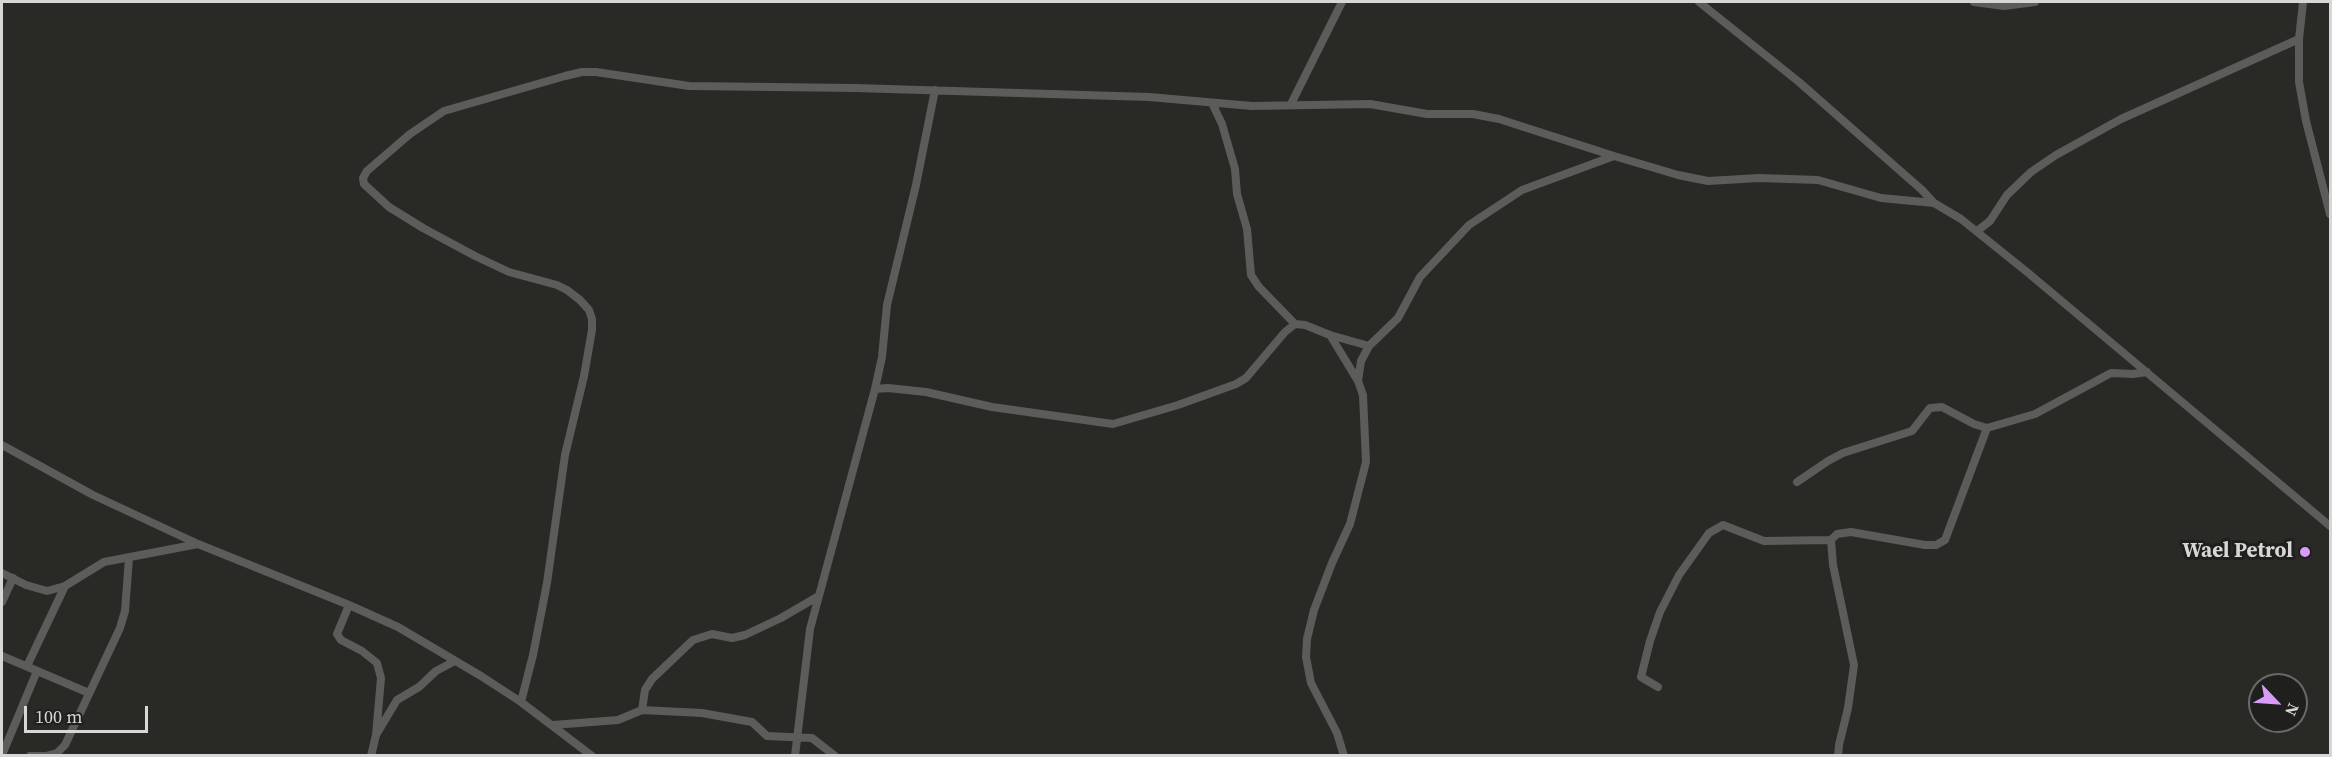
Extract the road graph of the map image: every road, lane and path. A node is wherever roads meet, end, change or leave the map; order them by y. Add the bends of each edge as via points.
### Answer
1 (1342, 2) edge
2 (1699, 2) edge
3 (1974, 2) edge
4 (2035, 2) edge
5 (2303, 2) edge
6 (2299, 39) junction
7 (935, 90) junction
8 (1212, 103) junction
9 (1291, 104) junction
10 (1614, 156) junction
11 (1934, 203) junction
12 (2331, 214) edge
13 (1977, 231) junction
14 (1295, 324) junction
15 (1330, 335) junction
16 (1369, 346) junction
17 (2147, 372) junction
18 (1358, 381) junction
19 (875, 389) junction
20 (1987, 428) junction
21 (2, 445) edge
22 (1797, 482) dead end
23 (2331, 526) edge
24 (1831, 540) junction
25 (198, 544) junction
26 (129, 558) junction
27 (2, 573) edge
28 (13, 578) junction
29 (65, 586) junction
30 (817, 597) junction
31 (2, 602) edge
32 (349, 605) junction
33 (2, 656) edge
34 (455, 661) junction
35 (27, 666) junction
36 (37, 670) junction
37 (1658, 687) dead end
38 (89, 693) junction
39 (521, 702) junction
40 (642, 710) junction
41 (553, 725) junction
42 (376, 735) junction
43 (798, 737) junction
44 (2, 755) edge
45 (30, 756) edge
46 (45, 756) edge
47 (371, 756) edge
48 (592, 756) edge
49 (795, 756) edge
50 (835, 756) edge
51 (1344, 756) edge
52 (1838, 756) edge

1 - 9 street
2 - 11 street via 1799,82
3 - 4 street via 2004,6
5 - 6 street
6 - 12 street via 2299,82 2306,121
6 - 13 street via 2121,120 2056,155 2007,195 1990,221
7 - 8 street via 1149,97
7 - 19 street via 887,305
7 - 39 street via 689,86 582,72 444,111 367,171 364,184 389,207 509,272 567,290 589,310 592,319 584,376 565,455 541,614
8 - 9 street
8 - 14 street via 1235,169 1251,275
9 - 10 street via 1370,104 1427,114 1473,114
10 - 11 street via 1708,181 1818,180 1881,198
10 - 16 street via 1522,190 1469,225 1420,277 1398,318
11 - 13 street
13 - 17 street
14 - 15 street
14 - 19 street via 1236,384 1113,424 926,392
15 - 16 street
15 - 18 street
16 - 18 street via 1361,361
17 - 20 street via 2111,374 2035,414
17 - 23 street
18 - 51 street via 1363,395 1366,462 1350,524 1314,610 1306,657 1311,683
19 - 30 street
20 - 22 street via 1942,407 1930,408 1912,431 1843,453
20 - 24 street via 1945,540 1925,545 1851,532 1837,534
21 - 25 street via 93,495
24 - 37 street via 1764,541 1723,525 1709,533 1679,575 1650,641 1641,677
24 - 52 street via 1854,665
25 - 26 street
25 - 32 street
26 - 29 street via 104,562
26 - 38 street via 120,628
27 - 28 street
28 - 29 street via 47,591
28 - 31 street
29 - 35 street
30 - 40 street via 745,635 732,638 712,634 693,640 652,679 645,690
30 - 43 street via 807,646
32 - 34 street via 398,627
32 - 42 street via 337,633 341,640 377,663 381,678
33 - 35 street
34 - 39 street
34 - 42 street via 397,700
35 - 36 street
36 - 38 street
36 - 44 street
38 - 46 street via 64,745 57,753
39 - 41 street
40 - 41 street via 618,720
40 - 43 street via 702,713 752,722 767,735
41 - 48 street
42 - 47 street
43 - 49 street
43 - 50 street via 812,738
45 - 46 street

